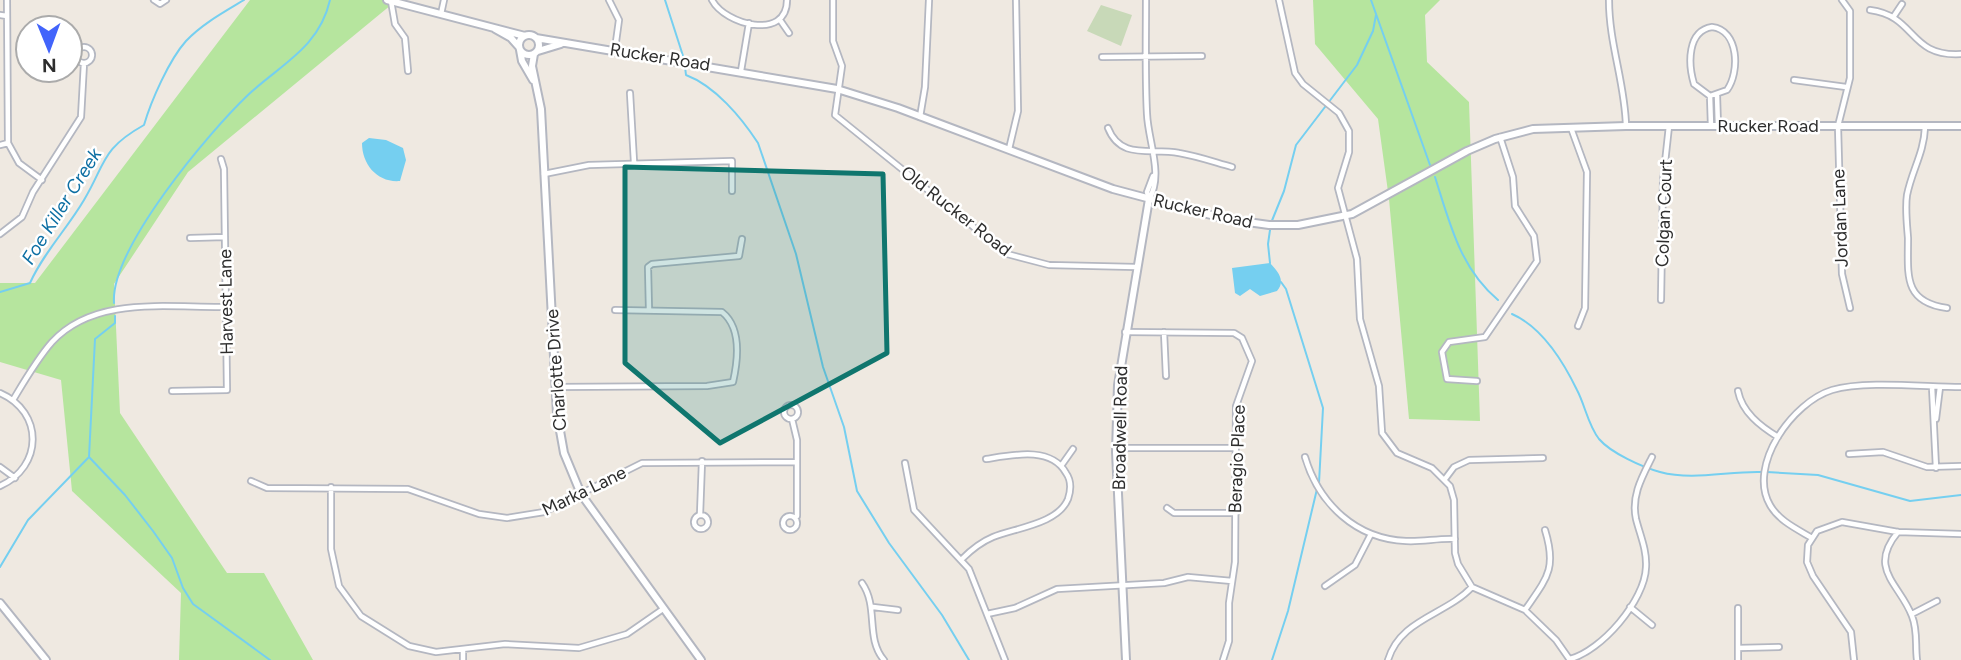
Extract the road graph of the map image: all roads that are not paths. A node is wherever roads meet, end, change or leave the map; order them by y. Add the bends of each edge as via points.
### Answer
1 (7, 0) edge
2 (154, 0) edge
3 (166, 0) edge
4 (444, 0) edge
5 (609, 0) edge
6 (712, 0) edge
7 (787, 0) edge
8 (833, 0) edge
9 (929, 0) edge
10 (1016, 0) edge
11 (1146, 0) edge
12 (1279, 0) edge
13 (1609, 0) edge
14 (1842, 0) edge
15 (389, 1) edge
16 (1902, 4) dead end
17 (1870, 10) dead end
18 (441, 14) junction
19 (0, 15) edge
20 (7, 16) junction
21 (1894, 16) junction
22 (780, 20) junction
23 (749, 23) junction
24 (490, 26) junction
25 (789, 33) dead end
26 (525, 36) junction
27 (536, 38) junction
28 (573, 43) junction
29 (519, 48) junction
30 (615, 49) junction
31 (535, 53) junction
32 (1961, 54) edge
33 (1202, 56) dead end
34 (1102, 57) dead end
35 (1146, 57) junction
36 (408, 71) dead end
37 (741, 71) junction
38 (0, 78) edge
39 (7, 78) junction
40 (1794, 80) dead end
41 (535, 81) junction
42 (83, 84) edge
43 (1846, 87) junction
44 (837, 89) junction
45 (630, 93) dead end
46 (1713, 95) junction
47 (920, 117) junction
48 (1626, 126) junction
49 (1669, 126) junction
50 (1714, 126) junction
51 (1838, 126) junction
52 (1571, 127) junction
53 (1925, 127) junction
54 (1961, 127) edge
55 (1108, 128) dead end
56 (1500, 137) junction
57 (8, 143) junction
58 (0, 145) edge
59 (1008, 150) junction
60 (1154, 152) junction
61 (221, 159) dead end
62 (634, 162) junction
63 (1232, 167) dead end
64 (543, 174) junction
65 (42, 180) junction
66 (732, 191) dead end
67 (1149, 199) junction
68 (1345, 217) junction
69 (0, 234) edge
70 (225, 237) junction
71 (190, 238) dead end
72 (742, 239) dead end
73 (1136, 267) junction
74 (1661, 300) dead end
75 (226, 307) junction
76 (1850, 308) dead end
77 (1947, 308) dead end
78 (615, 310) dead end
79 (649, 310) junction
80 (1578, 326) dead end
81 (1125, 332) junction
82 (1164, 332) junction
83 (1166, 376) dead end
84 (1477, 381) dead end
85 (555, 387) junction
86 (1932, 387) junction
87 (1940, 387) junction
88 (1961, 387) edge
89 (173, 391) dead end
90 (1738, 391) dead end
91 (0, 393) edge
92 (13, 400) junction
93 (792, 419) dead end
94 (1936, 420) junction
95 (1778, 437) junction
96 (1116, 448) junction
97 (1236, 448) junction
98 (1073, 449) dead end
99 (1849, 454) dead end
100 (1305, 457) dead end
101 (1652, 457) dead end
102 (1543, 458) dead end
103 (986, 459) dead end
104 (702, 461) junction
105 (797, 462) junction
106 (905, 463) dead end
107 (1061, 466) junction
108 (1961, 466) edge
109 (0, 467) edge
110 (1936, 468) junction
111 (15, 478) junction
112 (1446, 479) junction
113 (251, 481) dead end
114 (0, 486) edge
115 (331, 487) junction
116 (581, 494) junction
117 (1167, 508) dead end
118 (1236, 513) junction
119 (701, 515) dead end
120 (797, 516) dead end
121 (1545, 530) dead end
122 (1898, 533) junction
123 (1371, 534) junction
124 (1961, 534) edge
125 (1812, 538) junction
126 (1455, 539) junction
127 (962, 559) junction
128 (1232, 581) junction
129 (862, 583) dead end
130 (1123, 585) junction
131 (1325, 586) dead end
132 (1472, 587) junction
133 (1937, 601) dead end
134 (0, 603) edge
135 (873, 607) junction
136 (1630, 607) junction
137 (1738, 608) dead end
138 (663, 609) junction
139 (898, 610) dead end
140 (1525, 610) junction
141 (987, 614) junction
142 (1912, 614) junction
143 (1652, 625) dead end
144 (1779, 647) dead end
145 (1738, 648) junction
146 (463, 650) junction
147 (1004, 659) edge
148 (46, 660) edge
149 (463, 660) edge
150 (701, 660) edge
151 (884, 660) edge
152 (1126, 660) edge
153 (1223, 660) edge
154 (1388, 660) edge
155 (1570, 660) edge
156 (1738, 660) edge
157 (1854, 660) edge
158 (1917, 660) edge

1 - 20 street
2 - 3 street via 160,4
4 - 18 street
5 - 30 street via 619,20
6 - 23 street via 726,17
7 - 22 street
8 - 44 street via 834,41 842,66
9 - 47 street
10 - 59 street via 1018,111
11 - 35 street
12 - 68 street via 1295,73 1339,113 1349,131 1349,152 1338,181
13 - 48 street via 1610,34 1624,91
14 - 43 street, Jordan Lane via 1850,10 1850,78
15 - 18 main road
15 - 36 street via 395,24 405,38
16 - 21 street
17 - 21 street
18 - 24 main road
19 - 20 street
20 - 39 street
21 - 32 street via 1923,47
22 - 23 street via 768,25
22 - 25 street
23 - 37 street
24 - 26 main road
24 - 29 main road
26 - 27 main road
26 - 29 main road
27 - 28 main road, Rucker Road
27 - 31 main road via 539,47
28 - 30 main road, Rucker Road
28 - 31 main road, Rucker Road
29 - 31 main road via 527,55
29 - 41 main road, Charlotte Drive
30 - 37 main road, Rucker Road
31 - 41 main road, Charlotte Drive
33 - 35 street
34 - 35 street
35 - 60 street via 1147,117
37 - 44 main road, Rucker Road
38 - 39 street
39 - 57 street
40 - 43 street
41 - 64 main road, Charlotte Drive
42 - 65 street via 81,117
43 - 51 street, Jordan Lane
44 - 47 main road, Rucker Road
44 - 73 street, Old Rucker Road via 835,116 1007,254 1049,265
45 - 62 street
46 - 46 street via 1732,83 1733,44 1724,30 1712,27 1700,31 1691,44 1694,84
46 - 50 street
47 - 59 main road, Rucker Road
48 - 49 main road, Rucker Road
48 - 52 main road, Rucker Road
49 - 50 main road, Rucker Road
49 - 74 street, Colgan Court
50 - 51 main road, Rucker Road
51 - 53 main road, Rucker Road
51 - 76 street, Jordan Lane via 1842,274
52 - 56 main road, Rucker Road
52 - 80 street via 1587,172 1585,308
53 - 54 main road, Rucker Road
53 - 77 street via 1924,149 1907,197 1908,275 1913,291 1923,301
55 - 60 street via 1125,148
56 - 68 main road, Rucker Road
56 - 84 street via 1513,177 1515,206 1534,236 1537,261 1485,337 1449,342 1442,352 1447,379
57 - 58 street
57 - 65 street via 19,163
59 - 67 main road, Rucker Road
60 - 63 street via 1178,152
60 - 67 street
61 - 70 street, Harvest Lane
62 - 64 street
62 - 66 street via 732,161
64 - 85 main road, Charlotte Drive
65 - 69 street via 22,217
67 - 68 main road, Rucker Road via 1257,224 1298,225
67 - 73 main road, Broadwell Road
68 - 112 street via 1357,259 1360,318 1380,386 1382,433 1397,453 1433,468
70 - 71 street
70 - 75 street, Harvest Lane
72 - 79 street via 739,256 648,267
73 - 81 main road, Broadwell Road
75 - 89 street, Harvest Lane via 227,390
75 - 92 street via 116,309 89,316 50,344
78 - 79 street
79 - 85 street via 711,310 729,318 736,337 733,382
81 - 82 street, Beragio Place
81 - 96 main road, Broadwell Road
82 - 83 street
82 - 97 street, Beragio Place via 1234,333 1242,338 1252,361 1236,407
85 - 116 main road, Charlotte Drive via 559,434
86 - 87 street
86 - 94 street
86 - 95 street via 1831,391 1801,408
87 - 88 street
87 - 94 street
90 - 95 street via 1751,416
91 - 92 street
92 - 111 street via 26,413 33,448 29,463
93 - 105 street
94 - 110 street
95 - 125 street via 1766,470 1767,498 1777,515
96 - 97 street
96 - 130 main road, Broadwell Road
97 - 118 street, Beragio Place
98 - 107 street
99 - 110 street via 1883,452
100 - 123 street via 1315,484 1331,507
101 - 136 street via 1635,499 1647,565
102 - 112 street via 1469,460 1454,467
103 - 107 street via 1037,454
104 - 105 street, Marka Lane
104 - 116 street, Marka Lane via 642,463
104 - 119 street
105 - 120 street
106 - 127 street via 914,510
107 - 127 street via 1069,478 1070,492 1060,510 992,538
108 - 110 street
109 - 111 street
111 - 114 street
112 - 126 street via 1454,500
113 - 115 street, Marka Lane via 267,488
115 - 116 street, Marka Lane via 408,489 480,514 507,518 544,512
115 - 146 street via 333,564 352,607 372,625 409,646 436,652
116 - 138 main road, Charlotte Drive
117 - 118 street via 1174,513
118 - 128 street, Beragio Place
121 - 140 street via 1550,568
122 - 124 street
122 - 125 street via 1842,522 1823,527
122 - 142 street via 1887,549 1886,569
123 - 126 street via 1405,541
123 - 131 street via 1355,565
125 - 157 street via 1807,553 1810,570 1851,632
126 - 132 street via 1458,565
127 - 141 street via 976,581
128 - 130 street via 1188,577
128 - 153 street, Beragio Place via 1229,641
129 - 135 street
130 - 141 street via 1050,590 1015,608
130 - 152 main road, Broadwell Road
132 - 140 street
132 - 154 street via 1404,633
133 - 142 street
134 - 148 main road
135 - 139 street
135 - 151 street via 875,642
136 - 143 street
136 - 155 street via 1598,647
137 - 145 street
138 - 146 street via 627,634 594,646 567,649 505,644
138 - 150 main road, Charlotte Drive
140 - 155 street
141 - 147 street
142 - 158 street
144 - 145 street
145 - 156 street
146 - 149 street

